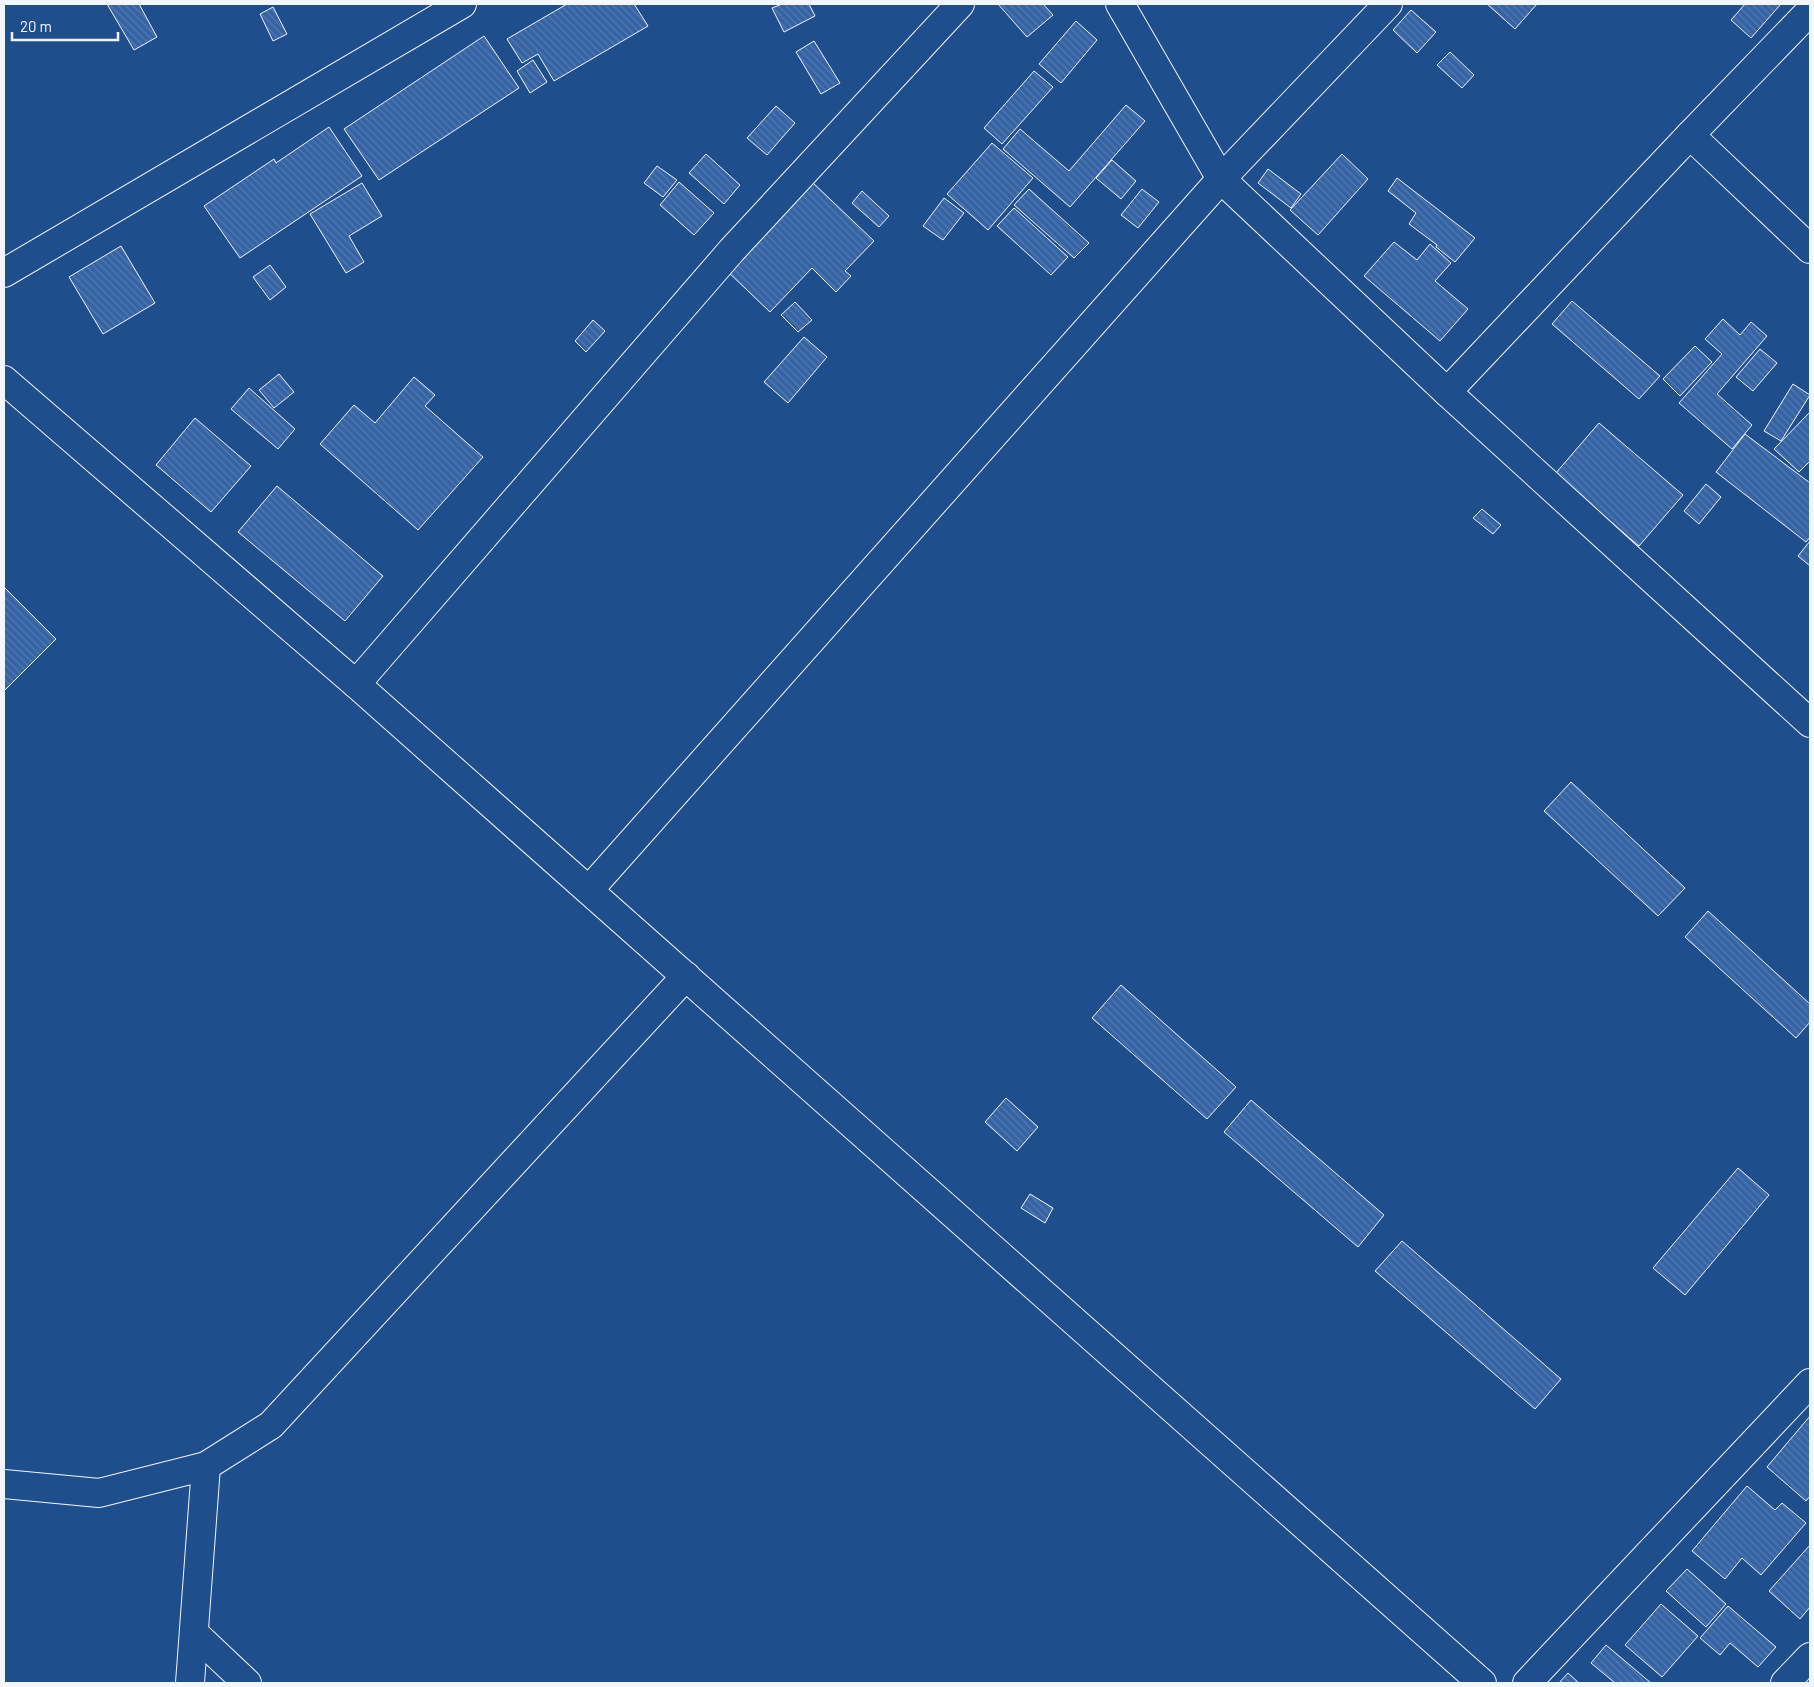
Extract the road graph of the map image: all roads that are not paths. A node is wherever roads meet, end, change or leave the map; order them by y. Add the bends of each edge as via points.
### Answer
1 (462, 4) edge
2 (960, 4) edge
3 (1120, 4) edge
4 (1388, 4) edge
5 (1810, 11) edge
6 (1690, 135) junction
7 (1221, 180) junction
8 (1810, 249) edge
9 (4, 273) edge
10 (4, 380) edge
11 (1447, 392) junction
12 (356, 684) junction
13 (1810, 723) edge
14 (589, 890) junction
15 (686, 976) junction
16 (1810, 1383) edge
17 (206, 1466) junction
18 (4, 1484) edge
19 (194, 1633) junction
20 (1810, 1657) edge
21 (190, 1683) edge
22 (247, 1683) edge
23 (1482, 1683) edge
24 (1527, 1683) edge
25 (1785, 1683) edge

1 - 9 street
2 - 12 street via 732,250
3 - 7 street
4 - 7 street
5 - 6 street
6 - 8 street
6 - 11 street
7 - 11 street
7 - 14 street
10 - 12 street
11 - 13 street
12 - 14 street
14 - 15 street
15 - 17 street via 271,1425
15 - 23 street
16 - 24 street
17 - 18 street via 99,1493
17 - 19 street
19 - 21 street
19 - 22 street
20 - 25 street

